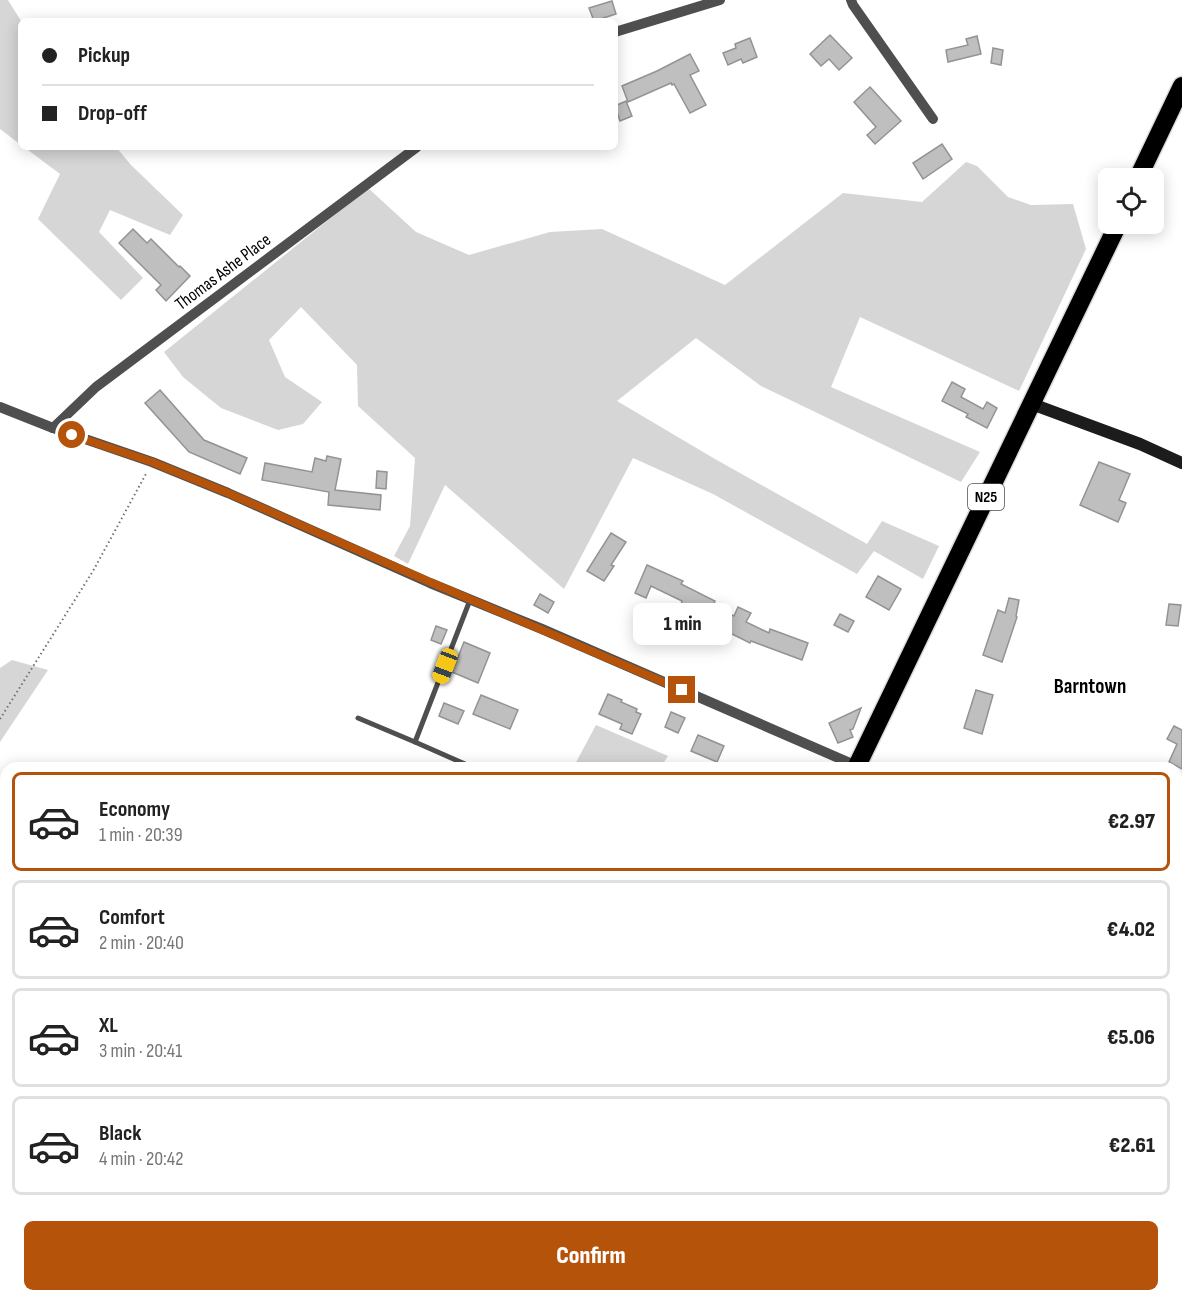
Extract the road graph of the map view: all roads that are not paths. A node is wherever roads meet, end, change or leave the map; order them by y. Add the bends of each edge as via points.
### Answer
1 (720, 0) edge
2 (851, 0) edge
3 (618, 31) edge
4 (1182, 86) edge
5 (933, 119) dead end
6 (413, 150) edge
7 (1143, 168) edge
8 (1113, 234) edge
9 (1032, 404) junction
10 (0, 407) edge
11 (52, 428) junction
12 (1182, 464) edge
13 (470, 600) junction
14 (358, 718) dead end
15 (415, 742) junction
16 (460, 762) edge
17 (845, 762) edge
18 (858, 762) edge

1 - 3 street
2 - 5 street
4 - 7 highway
6 - 11 street, Thomas Ashe Place via 96,387
8 - 9 highway, N25
9 - 12 street
9 - 18 highway, N25
10 - 11 street
11 - 13 street via 228,493
13 - 15 lane
13 - 17 street
14 - 15 lane
15 - 16 lane

